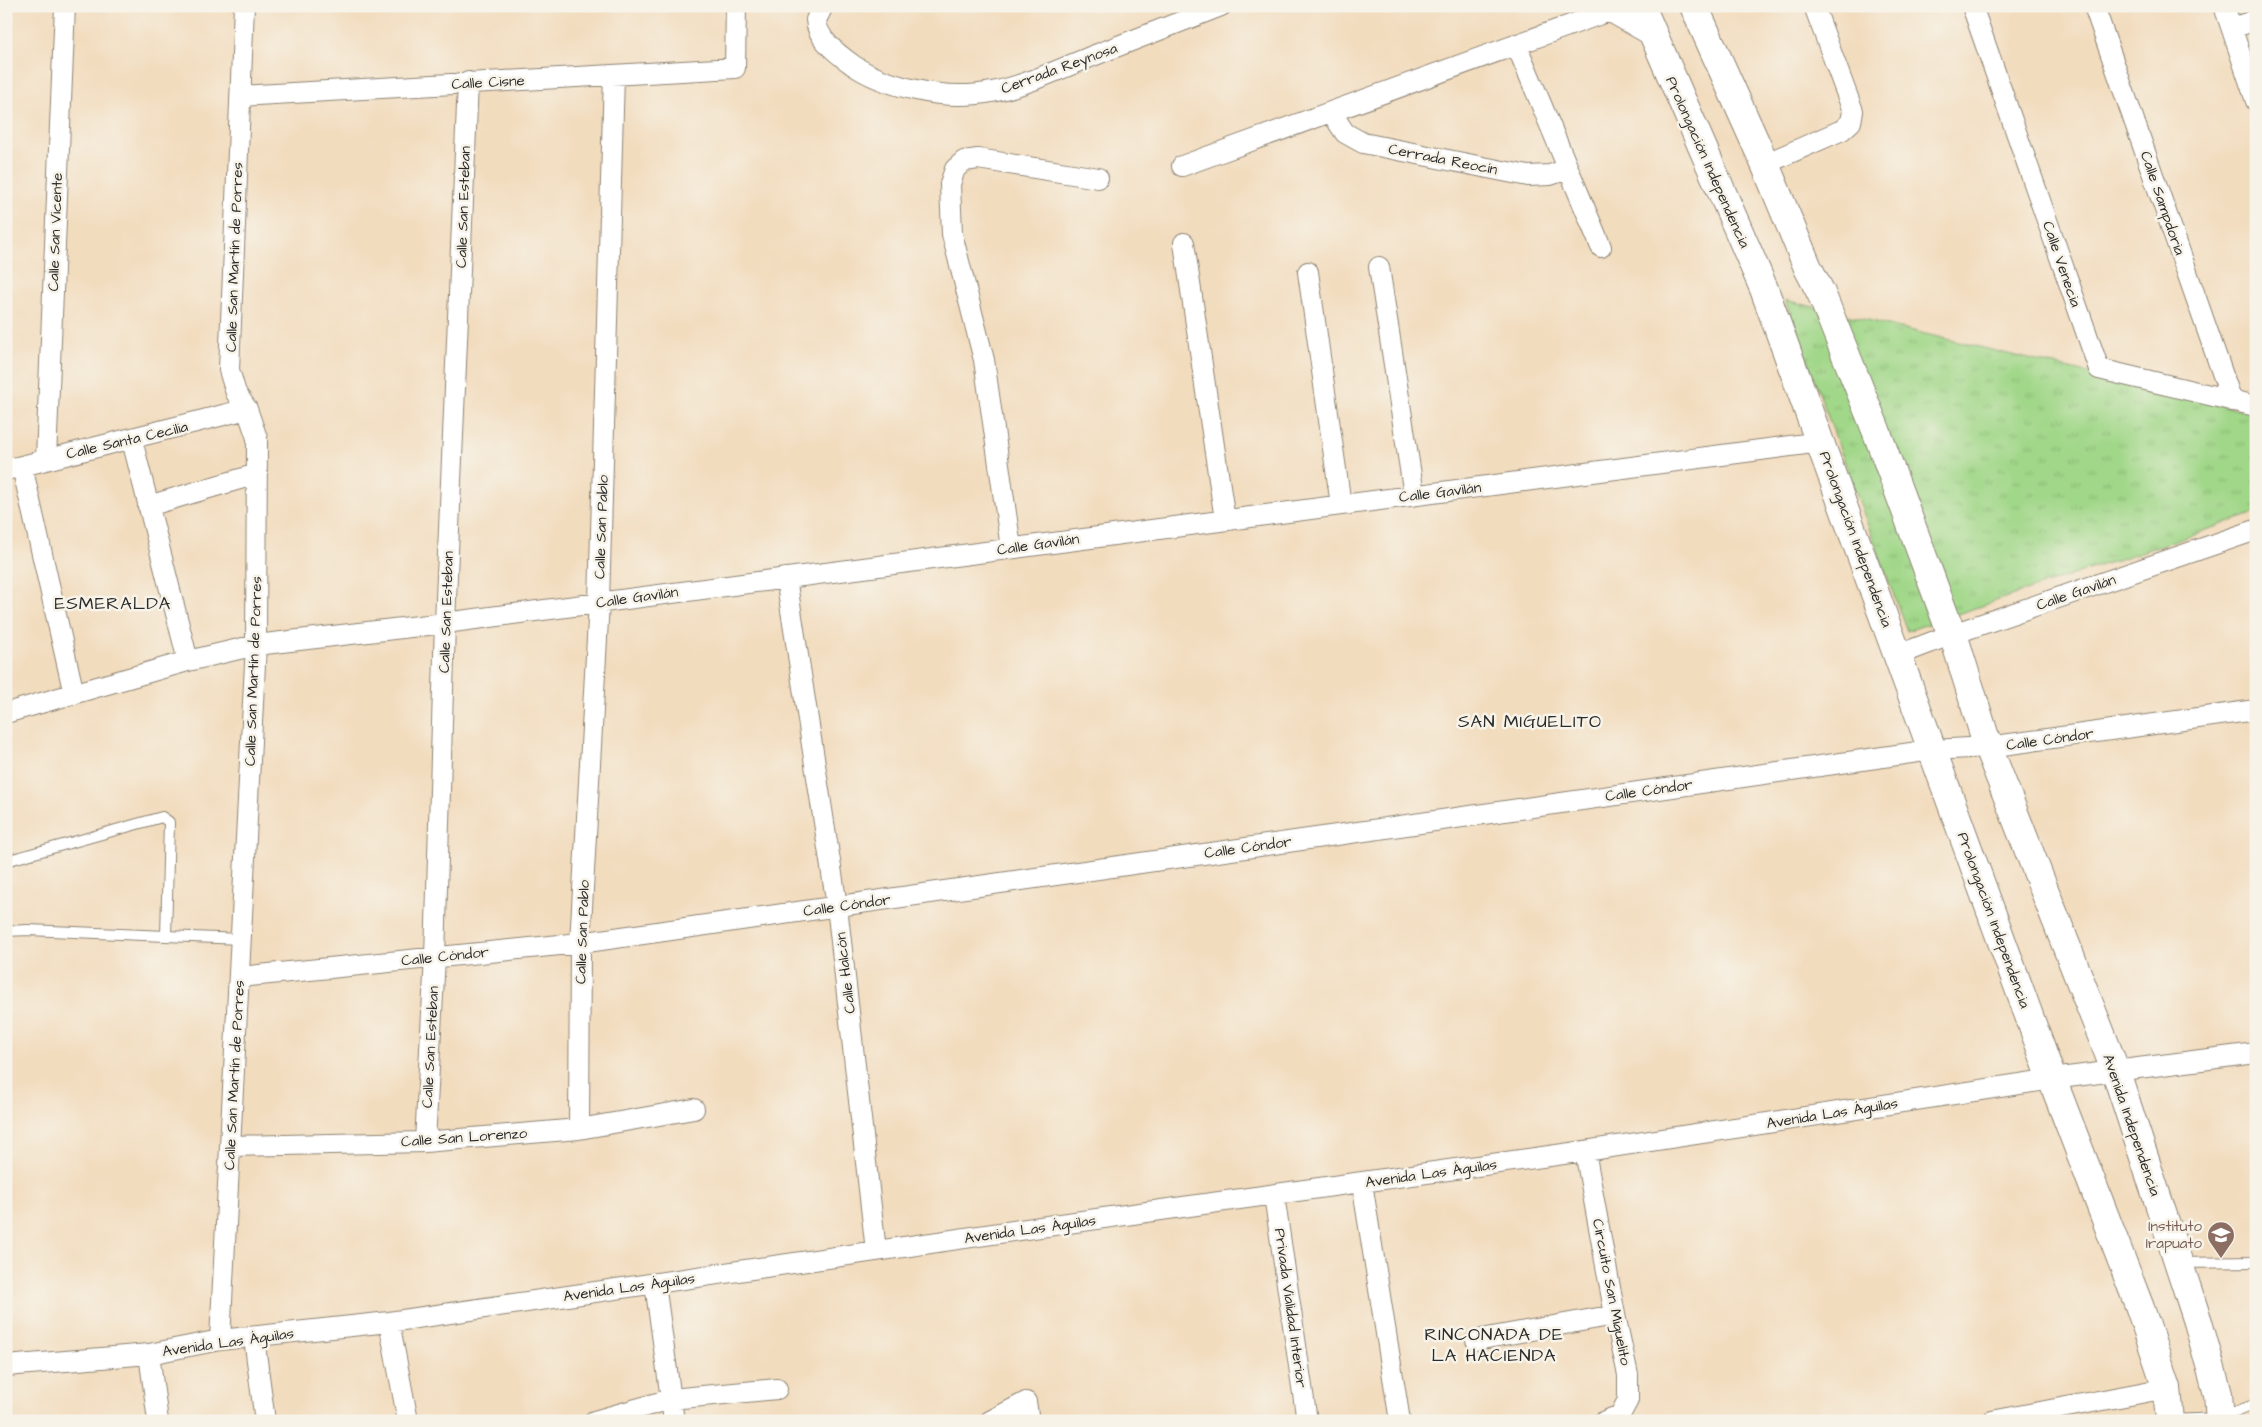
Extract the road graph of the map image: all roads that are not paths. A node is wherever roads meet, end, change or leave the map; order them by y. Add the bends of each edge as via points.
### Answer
1 (65, 6) edge
2 (244, 6) edge
3 (736, 6) edge
4 (823, 6) edge
5 (1221, 6) edge
6 (1640, 6) edge
7 (1694, 6) edge
8 (1814, 6) edge
9 (1972, 6) edge
10 (2094, 6) edge
11 (2224, 6) edge
12 (1605, 9) edge
13 (2256, 20) edge
14 (2232, 28) junction
15 (1654, 37) junction
16 (1516, 44) junction
17 (614, 75) junction
18 (468, 82) junction
19 (240, 96) junction
20 (2256, 101) edge
21 (1332, 112) junction
22 (1765, 164) junction
23 (1182, 166) dead end
24 (1568, 169) junction
25 (1098, 178) dead end
26 (1184, 243) dead end
27 (1601, 248) dead end
28 (1379, 267) dead end
29 (1308, 272) dead end
30 (2232, 400) junction
31 (2256, 406) edge
32 (247, 410) junction
33 (132, 440) junction
34 (1821, 442) junction
35 (46, 459) junction
36 (14, 468) edge
37 (258, 474) junction
38 (1414, 495) junction
39 (1341, 505) junction
40 (148, 506) junction
41 (1225, 520) junction
42 (2256, 530) edge
43 (1011, 548) junction
44 (786, 578) junction
45 (598, 602) junction
46 (445, 623) junction
47 (1953, 634) junction
48 (256, 645) junction
49 (1898, 655) junction
50 (188, 661) junction
51 (74, 694) junction
52 (2256, 710) edge
53 (6, 713) edge
54 (1988, 747) junction
55 (1932, 750) junction
56 (6, 860) edge
57 (837, 906) junction
58 (7, 927) edge
59 (166, 936) junction
60 (242, 940) junction
61 (580, 942) junction
62 (435, 957) junction
63 (239, 976) junction
64 (2256, 1053) edge
65 (2116, 1072) junction
66 (2052, 1079) junction
67 (694, 1109) dead end
68 (580, 1129) junction
69 (425, 1142) junction
70 (231, 1146) junction
71 (1585, 1151) junction
72 (1362, 1183) junction
73 (1274, 1195) junction
74 (876, 1251) junction
75 (2256, 1262) edge
76 (2178, 1264) junction
77 (655, 1284) junction
78 (1615, 1315) junction
79 (389, 1322) junction
80 (254, 1338) junction
81 (220, 1340) junction
82 (1476, 1340) dead end
83 (149, 1354) junction
84 (6, 1366) edge
85 (2166, 1388) junction
86 (777, 1389) dead end
87 (671, 1399) junction
88 (2256, 1404) edge
89 (2220, 1419) edge
90 (158, 1421) edge
91 (265, 1421) edge
92 (408, 1421) edge
93 (594, 1421) edge
94 (674, 1421) edge
95 (990, 1421) edge
96 (1029, 1421) edge
97 (1307, 1421) edge
98 (1400, 1421) edge
99 (1605, 1421) edge
100 (1992, 1421) edge
101 (2170, 1421) edge

1 - 35 street, Calle San Vicente
2 - 19 street, Calle San Martín de Porres
3 - 17 street, Calle Cisne via 736,68
4 - 5 street, Cerrada Reynosa via 816,20 819,34 863,71 899,86 962,97 1020,85
6 - 15 street, Prolongación Independencia
7 - 22 street
8 - 22 street via 1853,111 1850,122 1842,130
9 - 30 street, Calle Venecia via 2098,369
10 - 30 street, Calle Sampdoria
11 - 14 street
12 - 15 street
12 - 16 street
13 - 14 street
14 - 20 street
15 - 34 street, Prolongación Independencia via 1764,289
16 - 21 street
16 - 24 street
17 - 18 street, Calle Cisne
17 - 45 street, Calle San Pablo
18 - 19 street, Calle Cisne
18 - 46 street, Calle San Esteban
19 - 32 street, Calle San Martín de Porres via 229,370 236,393
21 - 23 street
21 - 24 street, Cerrada Reocín via 1334,120 1345,133 1363,143 1528,176 1550,175
22 - 47 street via 1876,430
24 - 27 street
25 - 43 street via 978,159 964,161 955,169 950,184 952,234 984,360
26 - 41 street
28 - 38 street
29 - 39 street
30 - 31 street, Calle Venecia
32 - 33 street, Calle Santa Cecilia
32 - 37 street, Calle San Martín de Porres via 257,438
33 - 35 street, Calle Santa Cecilia
33 - 40 street
34 - 38 street, Calle Gavilán
34 - 49 street, Prolongación Independencia
35 - 36 street, Calle Santa Cecilia
36 - 51 street
37 - 40 street
37 - 48 street, Calle San Martín de Porres
38 - 39 street, Calle Gavilán
39 - 41 street, Calle Gavilán
40 - 50 street
41 - 43 street, Calle Gavilán
42 - 47 street, Calle Gavilán
43 - 44 street, Calle Gavilán
44 - 45 street, Calle Gavilán
44 - 57 street, Calle Halcón
45 - 46 street, Calle Gavilán
45 - 61 street, Calle San Pablo
46 - 48 street, Calle Gavilán
46 - 62 street, Calle San Esteban
47 - 49 street, Calle Gavilán
47 - 54 street
48 - 50 street, Calle Gavilán
48 - 60 street, Calle San Martín de Porres
49 - 55 street, Prolongación Independencia
50 - 51 street, Calle Gavilán
51 - 53 street, Calle Gavilán
52 - 54 street, Calle Cóndor
54 - 55 street, Calle Cóndor
54 - 65 street, Avenida Independencia
55 - 57 street, Calle Cóndor
55 - 66 street, Prolongación Independencia
56 - 59 lane via 162,817 169,822
57 - 61 street, Calle Cóndor
57 - 74 street, Calle Halcón
58 - 59 lane
59 - 60 lane
60 - 63 street, Calle San Martín de Porres
61 - 62 street, Calle Cóndor
61 - 68 street, Calle San Pablo
62 - 63 street, Calle Cóndor
62 - 69 street, Calle San Esteban
63 - 70 street, Calle San Martín de Porres
64 - 65 street, Avenida Las Águilas
65 - 66 street, Avenida Las Águilas
65 - 76 street, Avenida Independencia
66 - 71 street, Avenida Las Águilas
66 - 85 street via 2140,1308
67 - 68 street, Calle San Lorenzo
68 - 69 street, Calle San Lorenzo
69 - 70 street, Calle San Lorenzo
70 - 81 street, Calle San Martín de Porres
71 - 72 street, Avenida Las Águilas
71 - 78 street, Circuito San Miguelito
72 - 73 street, Avenida Las Águilas
72 - 98 street
73 - 74 street, Avenida Las Águilas
73 - 97 street, Privada Vialidad Interior
74 - 77 street, Avenida Las Águilas
75 - 76 lane
76 - 89 street, Avenida Independencia via 2218,1394
77 - 79 street, Avenida Las Águilas
77 - 87 street
78 - 82 street
78 - 99 street, Circuito San Miguelito via 1628,1375 1628,1400 1620,1415
79 - 80 street, Avenida Las Águilas
79 - 92 street
80 - 81 street, Avenida Las Águilas
80 - 91 street
81 - 83 street, Avenida Las Águilas
83 - 84 street, Avenida Las Águilas
83 - 90 street
85 - 100 street
85 - 101 street
86 - 87 street
87 - 93 street
87 - 94 street
88 - 89 lane
89 - 101 lane
95 - 96 street via 1026,1402

